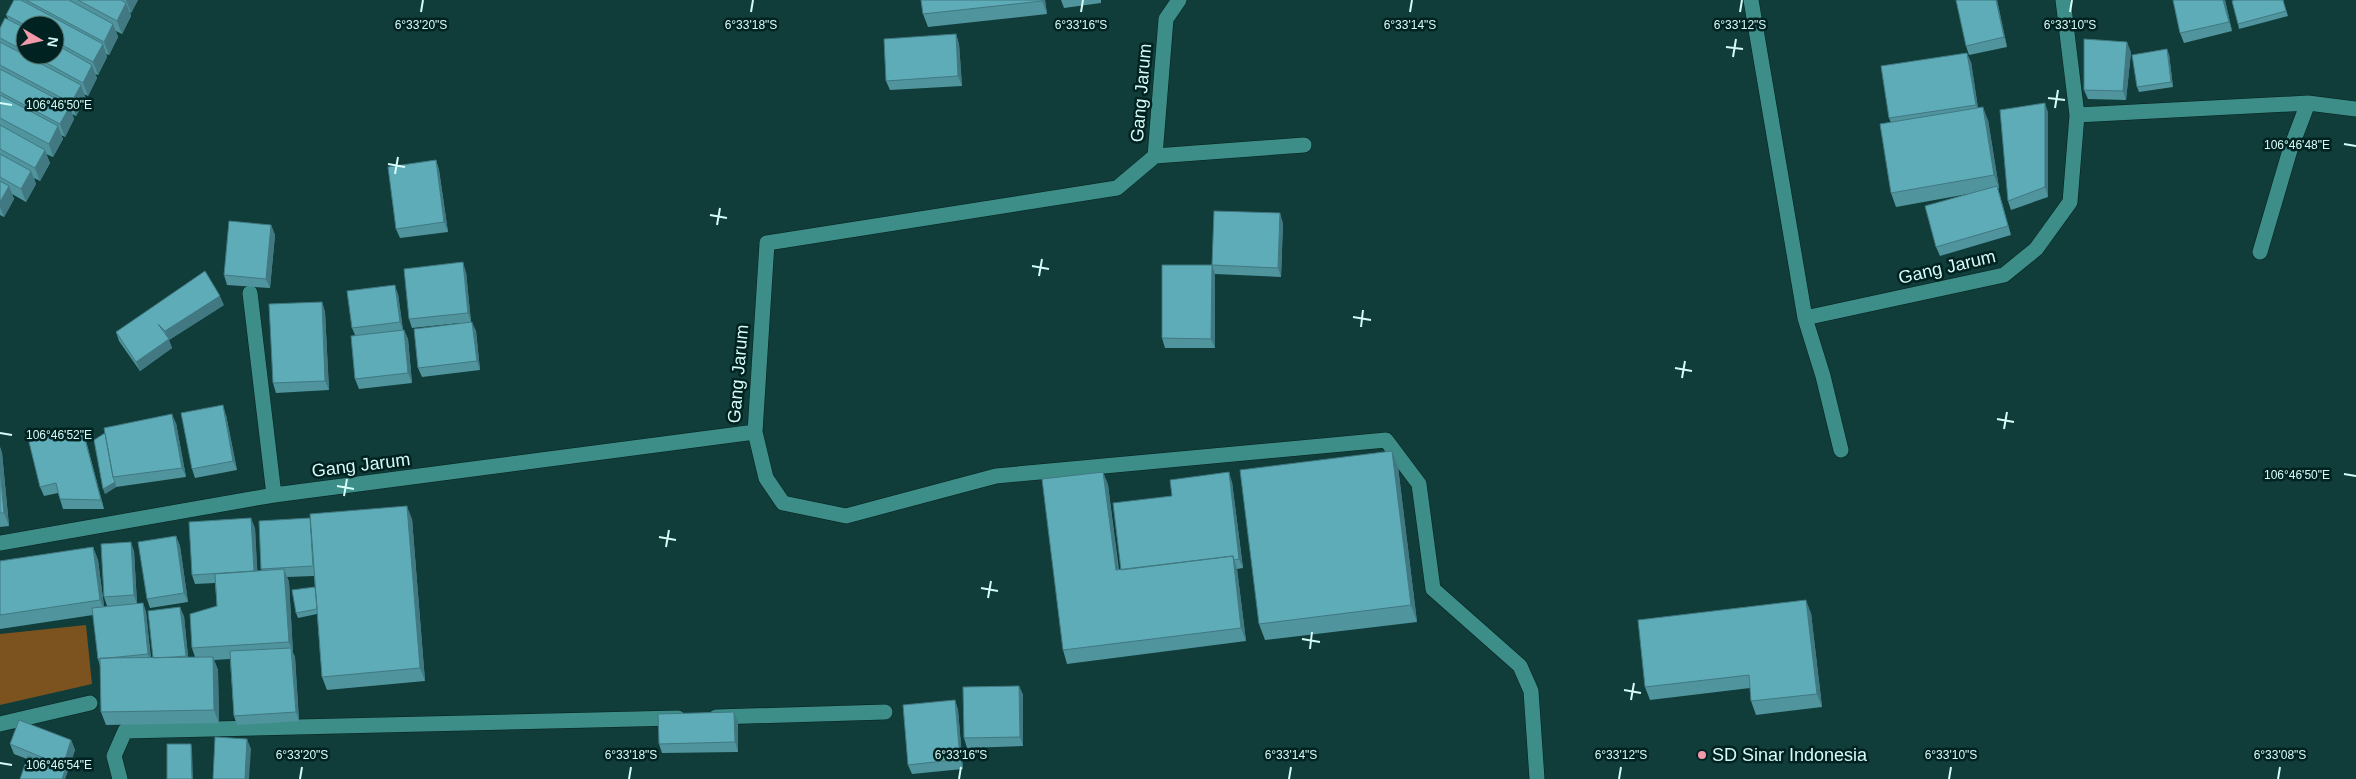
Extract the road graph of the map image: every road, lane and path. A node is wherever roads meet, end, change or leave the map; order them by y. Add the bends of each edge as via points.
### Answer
1 (1179, 0) edge
2 (1751, 0) edge
3 (2063, 0) edge
4 (2308, 103) junction
5 (2356, 109) edge
6 (2077, 115) junction
7 (1304, 145) dead end
8 (1155, 156) junction
9 (2260, 252) dead end
10 (250, 293) edge
11 (1805, 318) junction
12 (755, 432) junction
13 (1841, 450) dead end
14 (274, 495) junction
15 (0, 543) edge
16 (90, 704) dead end
17 (885, 712) dead end
18 (1, 729) edge
19 (120, 779) edge
20 (1537, 779) edge

1 - 8 street, Gang Jarum via 1166,19
2 - 11 street
3 - 6 street, Gang Jarum
4 - 5 street
4 - 6 street
4 - 9 street via 2290,150
6 - 11 street, Gang Jarum via 2070,202 2036,249 2004,275
7 - 8 street
8 - 12 street, Gang Jarum via 1117,188 767,243
10 - 14 street
11 - 13 street via 1824,376
12 - 14 street, Gang Jarum
12 - 20 street via 766,478 784,504 846,516 996,476 1386,440 1419,484 1433,588 1520,666 1531,691
14 - 15 street, Gang Jarum
16 - 18 street
17 - 19 street via 125,731 114,756

